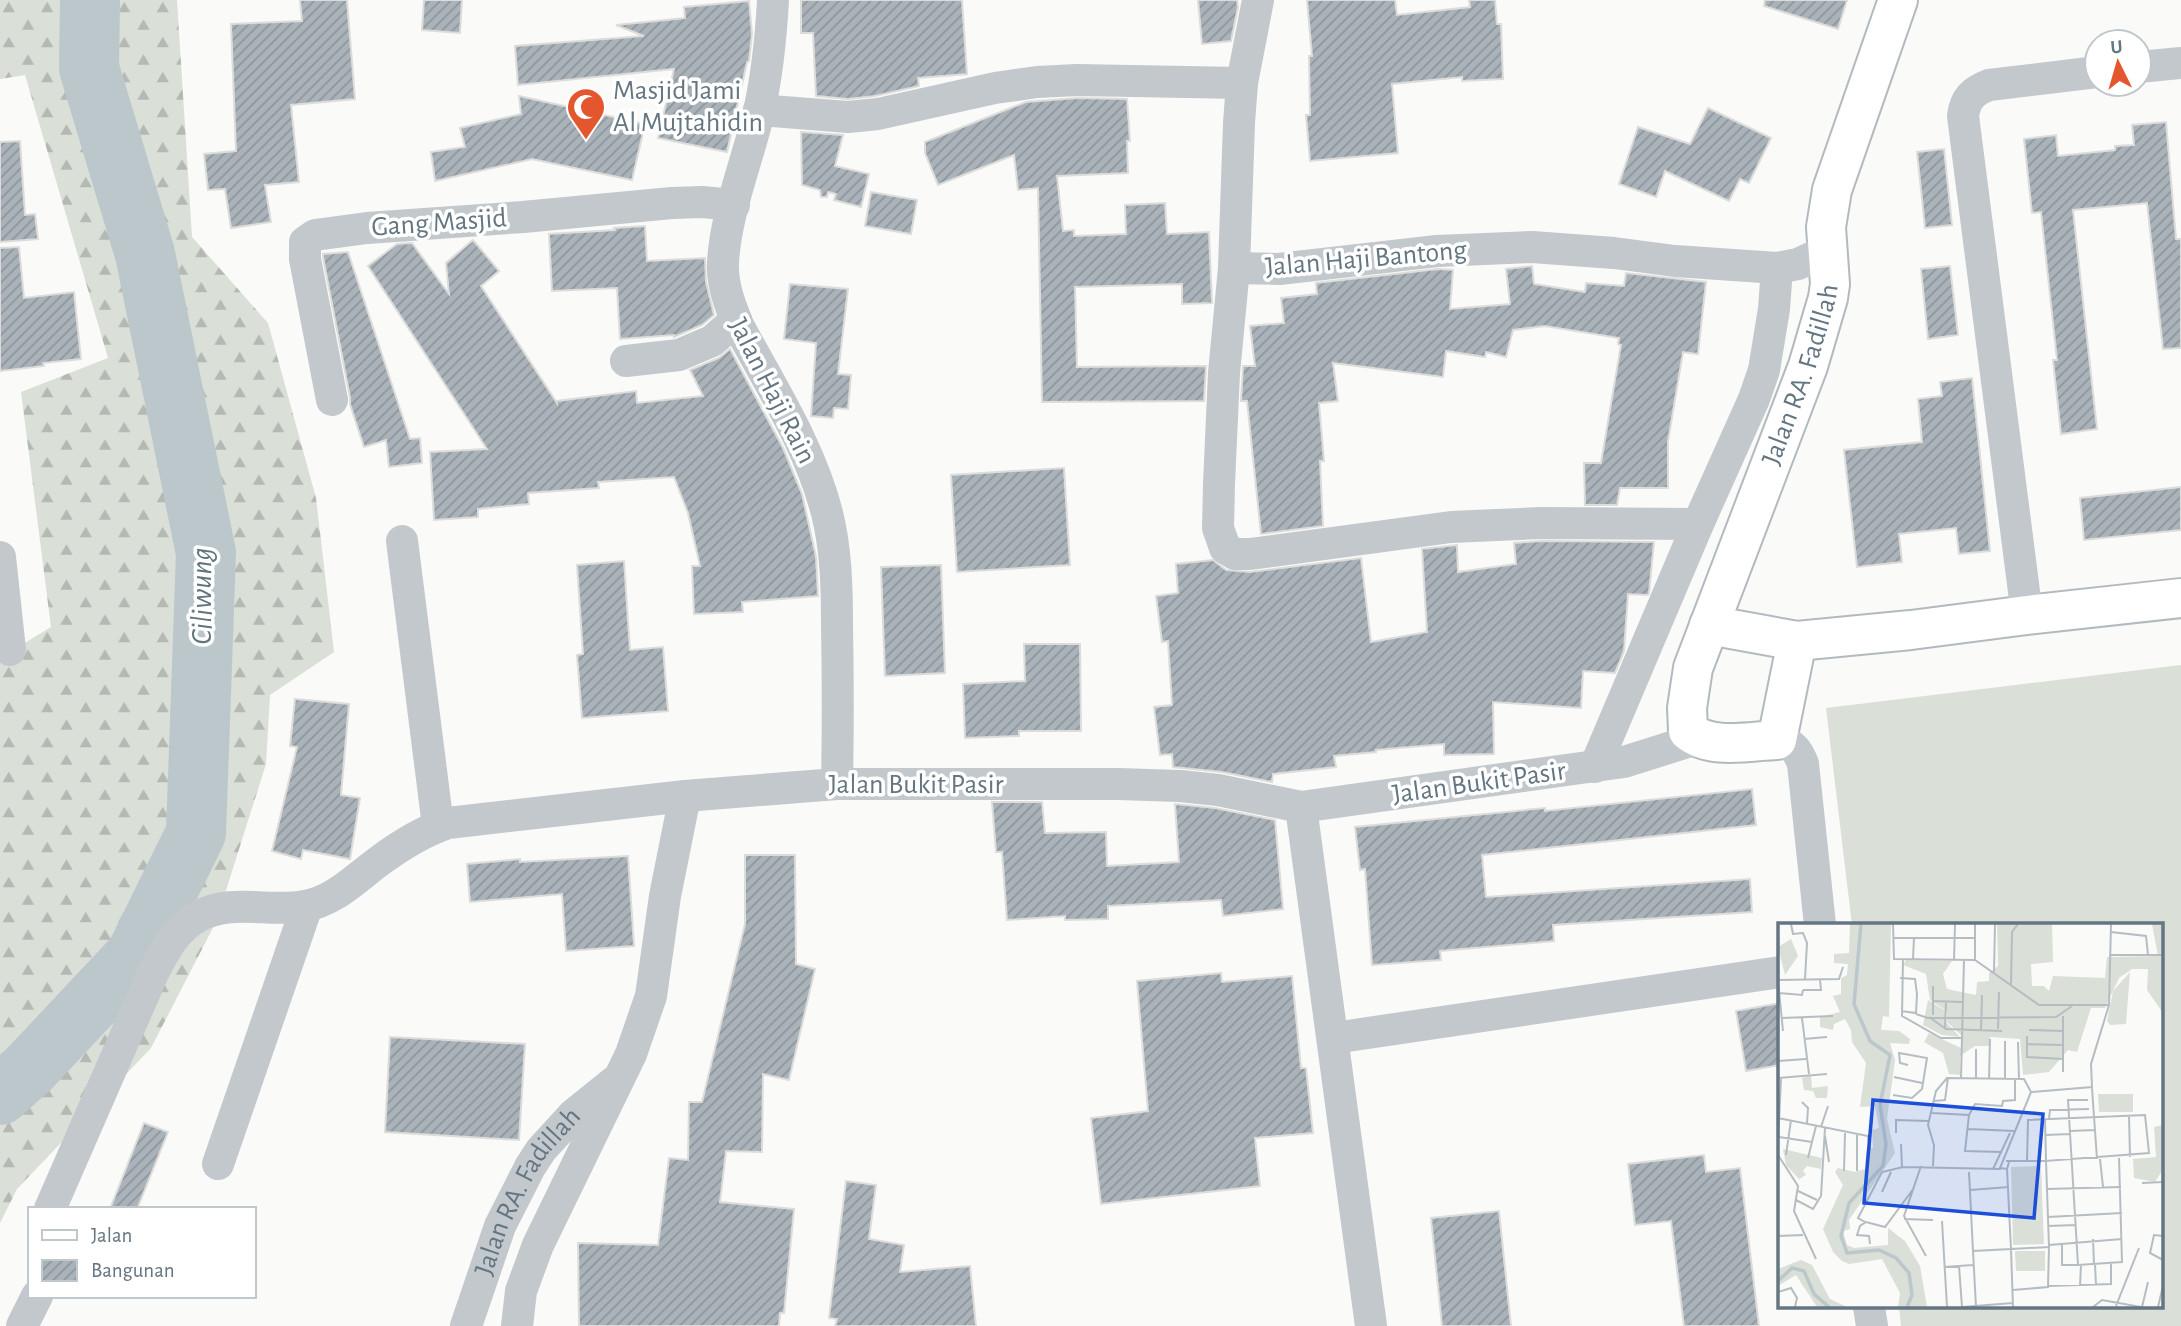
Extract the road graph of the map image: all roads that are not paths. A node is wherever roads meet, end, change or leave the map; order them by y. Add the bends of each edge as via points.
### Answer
1 (773, 0) edge
2 (1258, 0) edge
3 (1898, 0) edge
4 (2181, 62) edge
5 (2153, 66) edge
6 (2083, 74) edge
7 (1242, 83) junction
8 (759, 110) junction
9 (734, 205) junction
10 (1828, 250) junction
11 (1234, 268) junction
12 (1777, 268) junction
13 (736, 320) junction
14 (626, 361) dead end
15 (332, 400) dead end
16 (1698, 524) junction
17 (402, 541) dead end
18 (0, 557) edge
19 (2181, 598) edge
20 (2028, 615) junction
21 (1709, 625) junction
22 (1797, 641) junction
23 (10, 650) dead end
24 (1700, 738) junction
25 (1777, 740) junction
26 (1595, 767) junction
27 (837, 784) junction
28 (685, 796) junction
29 (1301, 807) junction
30 (438, 826) junction
31 (307, 906) junction
32 (1819, 923) edge
33 (1778, 972) edge
34 (1334, 1038) junction
35 (618, 1079) junction
36 (218, 1164) dead end
37 (51, 1207) edge
38 (36, 1298) edge
39 (1870, 1308) edge
40 (22, 1326) edge
41 (466, 1326) edge
42 (517, 1326) edge
43 (1371, 1326) edge
44 (1872, 1326) edge

1 - 8 street, Jalan Haji Rain via 771,44
2 - 7 street, Jalan Haji Bantong
3 - 10 main road, Jalan RA. Fadillah via 1832,190
4 - 5 street
6 - 20 street via 1989,85 1974,92 1964,109
7 - 8 street via 1064,80 995,88 848,117
7 - 11 street, Jalan Haji Bantong
8 - 9 street, Jalan Haji Rain
9 - 13 street, Jalan Haji Rain via 723,263
9 - 15 street, Gang Masjid via 672,203 315,235 305,242 305,259
10 - 12 street, Jalan Haji Bantong
10 - 21 main road, Jalan RA. Fadillah via 1830,284 1819,332
11 - 12 street, Jalan Haji Bantong via 1279,269 1437,251 1532,247
11 - 16 street via 1219,484 1220,536 1229,551 1250,554 1451,527
12 - 16 street via 1764,370
13 - 14 street via 712,341 679,355
13 - 27 street, Jalan Haji Rain via 794,431 827,513 837,596
16 - 26 street
17 - 30 street
18 - 23 street
19 - 20 main road
20 - 22 main road
21 - 22 main road
21 - 24 main road, Jalan RA. Fadillah via 1693,668 1687,708 1686,728
22 - 25 main road
24 - 25 main road via 1734,743
24 - 26 street, Jalan Bukit Pasir
25 - 32 street via 1791,744 1803,764
26 - 29 street, Jalan Bukit Pasir
27 - 28 street, Jalan Bukit Pasir
27 - 29 street, Jalan Bukit Pasir via 1180,786
28 - 30 street, Jalan Bukit Pasir
28 - 35 street via 651,996
29 - 34 street
30 - 31 street via 380,860 340,892
31 - 36 street
31 - 37 street via 231,906 211,911 187,924 165,948
33 - 34 street
34 - 43 street
35 - 41 street, Jalan RA. Fadillah via 573,1115 530,1167 500,1226
35 - 42 street via 538,1245 521,1291
38 - 40 street
39 - 44 street

